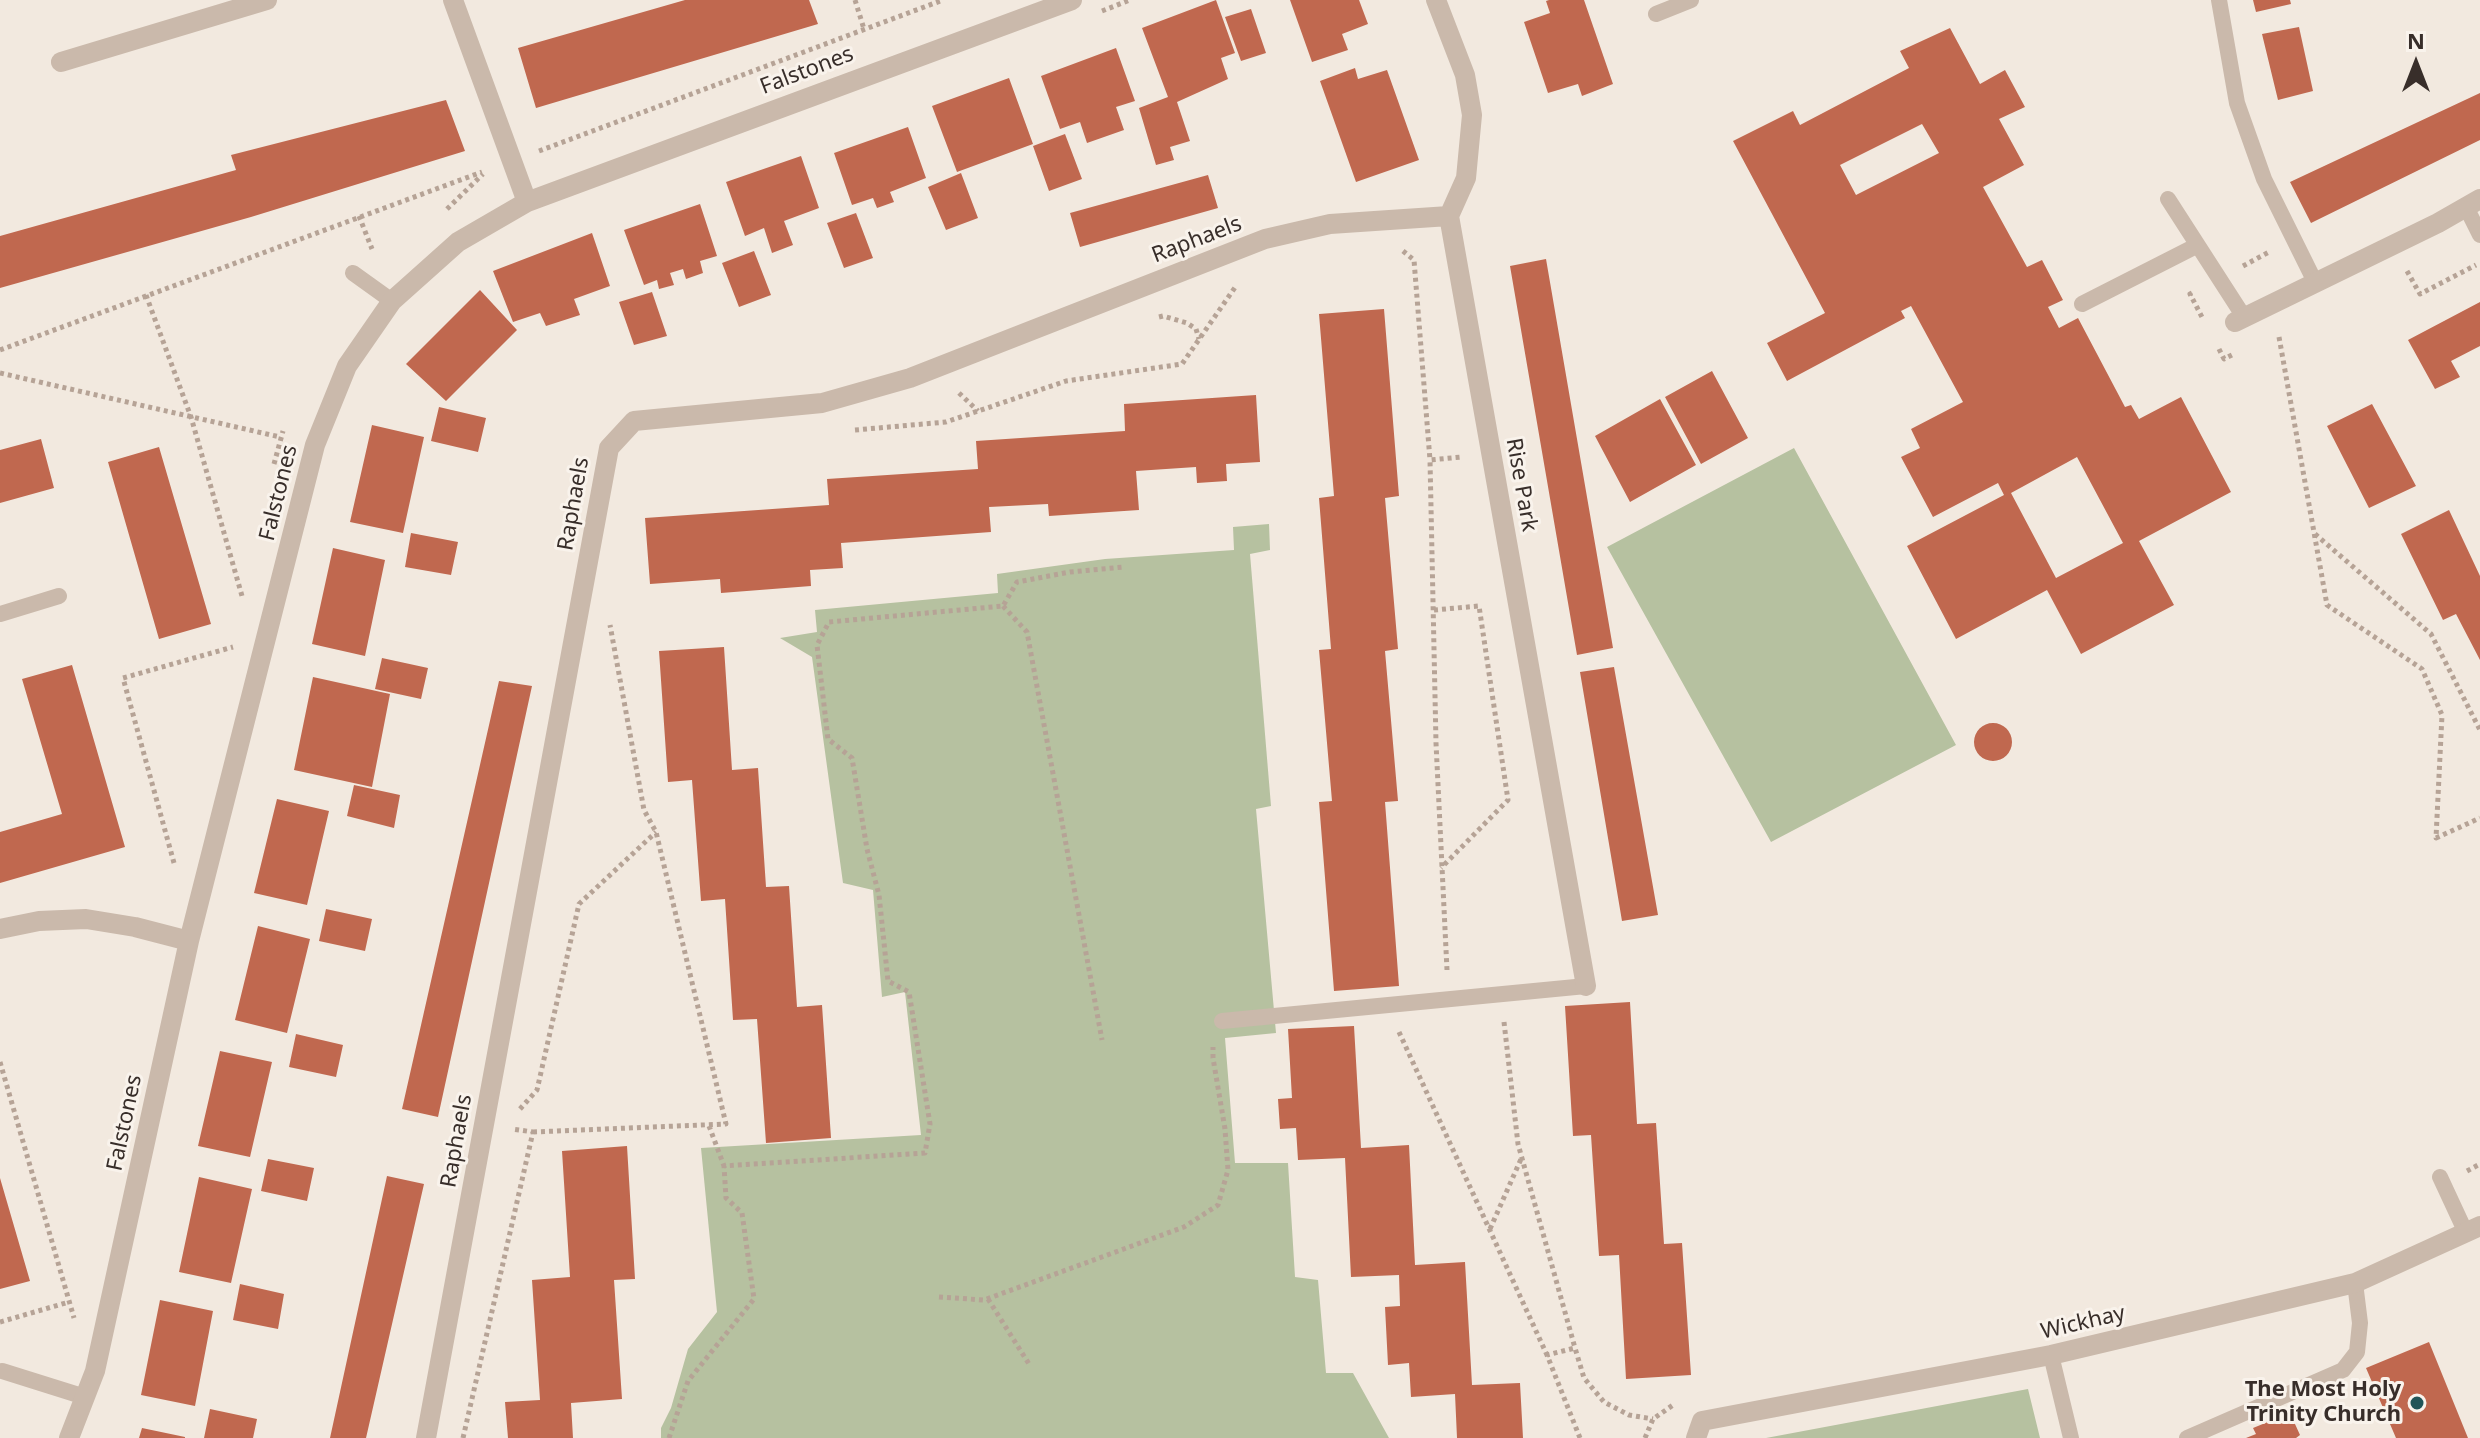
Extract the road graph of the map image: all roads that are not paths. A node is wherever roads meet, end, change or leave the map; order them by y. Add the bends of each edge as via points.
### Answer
1 (267, 0) edge
2 (453, 0) edge
3 (1072, 0) edge
4 (1436, 0) edge
5 (1691, 0) edge
6 (2219, 0) edge
7 (1656, 14) dead end
8 (61, 62) dead end
9 (2168, 199) dead end
10 (527, 202) junction
11 (2473, 203) edge
12 (1449, 216) junction
13 (2480, 235) edge
14 (2196, 246) junction
15 (353, 273) dead end
16 (2315, 282) junction
17 (392, 301) junction
18 (2082, 304) dead end
19 (2239, 320) joint
20 (59, 596) dead end
21 (0, 614) edge
22 (0, 929) edge
23 (189, 941) junction
24 (1586, 986) joint
25 (1222, 1021) road end
26 (2440, 1177) dead end
27 (2473, 1229) edge
28 (2355, 1283) junction
29 (2051, 1355) junction
30 (2, 1371) dead end
31 (85, 1397) junction
32 (69, 1438) edge
33 (426, 1438) edge
34 (1696, 1438) edge
35 (2071, 1438) edge
36 (2187, 1438) edge

1 - 8 street
2 - 10 street
3 - 10 street, Falstones
4 - 12 street via 1465,75 1472,115 1466,178
5 - 7 lane
6 - 16 lane via 2237,103 2264,179
9 - 14 lane
10 - 17 street, Falstones via 458,242
11 - 13 lane
11 - 16 street
12 - 24 street, Rise Park
12 - 33 street, Raphaels via 1330,224 1265,239 910,378 822,403 634,421 609,448
14 - 18 lane
14 - 19 lane
15 - 17 lane
16 - 19 street
17 - 23 street, Falstones via 347,366 315,445
20 - 21 lane
22 - 23 street via 86,919
23 - 31 street, Falstones
24 - 25 lane
26 - 27 lane
27 - 28 street, Wickhay
28 - 29 street, Wickhay
28 - 36 lane via 2357,1352 2343,1370
29 - 34 street, Wickhay via 1702,1421
29 - 35 lane
30 - 31 lane
31 - 32 street, Falstones

